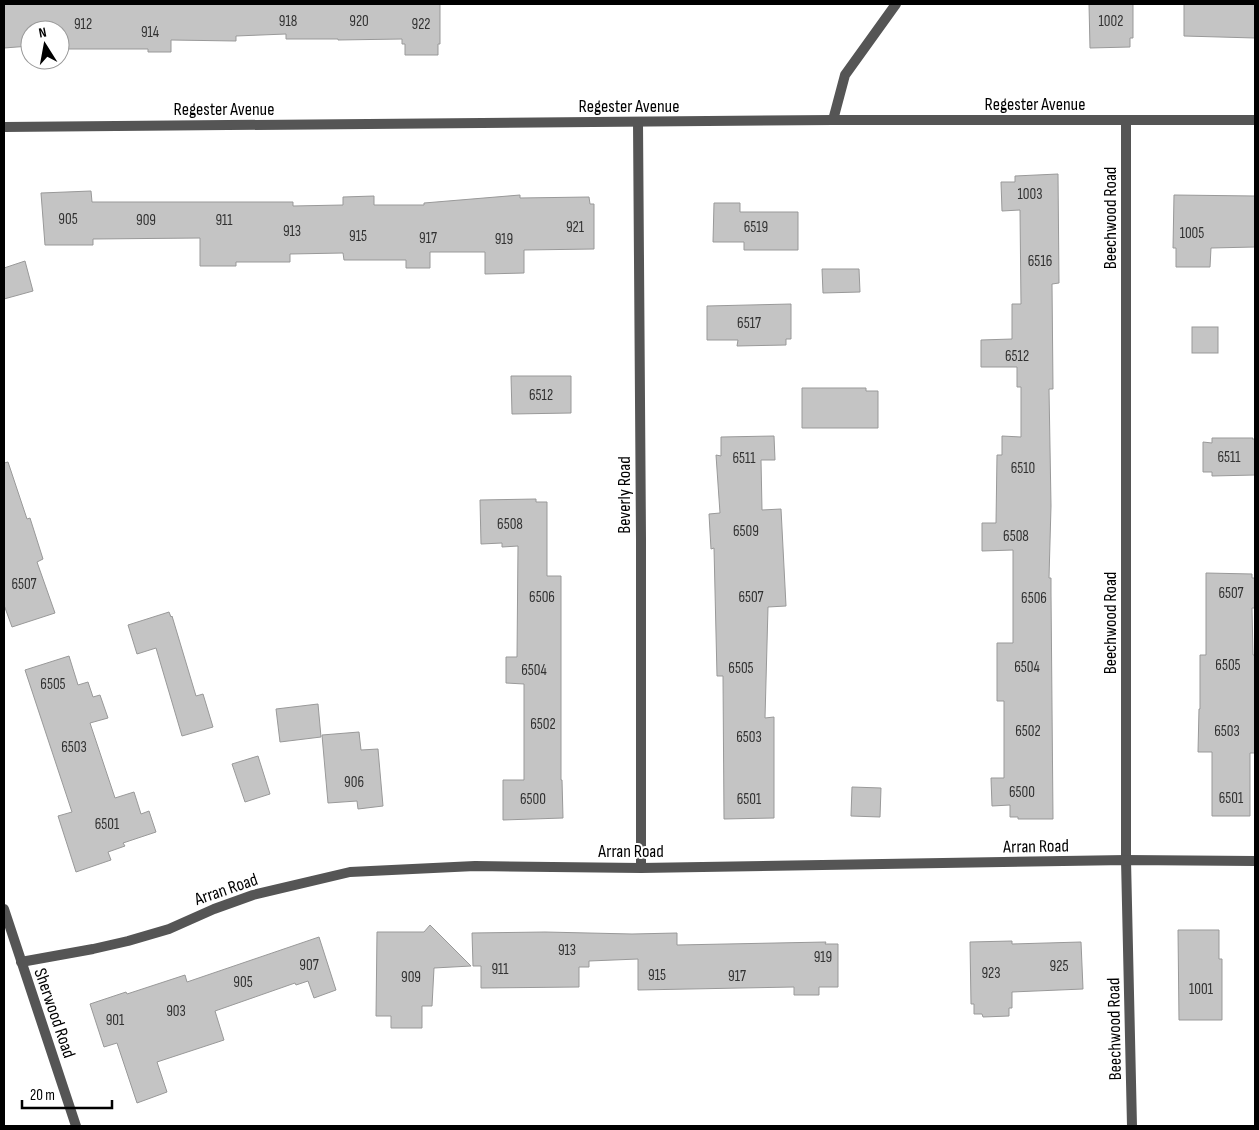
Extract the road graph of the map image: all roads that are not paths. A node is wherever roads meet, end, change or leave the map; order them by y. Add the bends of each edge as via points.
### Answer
1 (896, 4) edge
2 (833, 120) junction
3 (1126, 120) junction
4 (1255, 120) edge
5 (638, 122) junction
6 (4, 126) edge
7 (1126, 860) junction
8 (1255, 861) edge
9 (641, 868) junction
10 (4, 909) edge
11 (21, 962) junction
12 (76, 1126) edge
13 (1132, 1126) edge

1 - 2 street via 845,74
2 - 3 street, Regester Avenue
2 - 5 street, Regester Avenue
3 - 4 street, Regester Avenue
3 - 7 street, Beechwood Road
5 - 6 street, Regester Avenue
5 - 9 street, Beverly Road
7 - 8 street, Arran Road
7 - 9 street, Arran Road
7 - 13 street, Beechwood Road
9 - 11 street, Arran Road via 475,866 350,872 253,896 128,941
10 - 11 street, Sherwood Road
11 - 12 street, Sherwood Road

